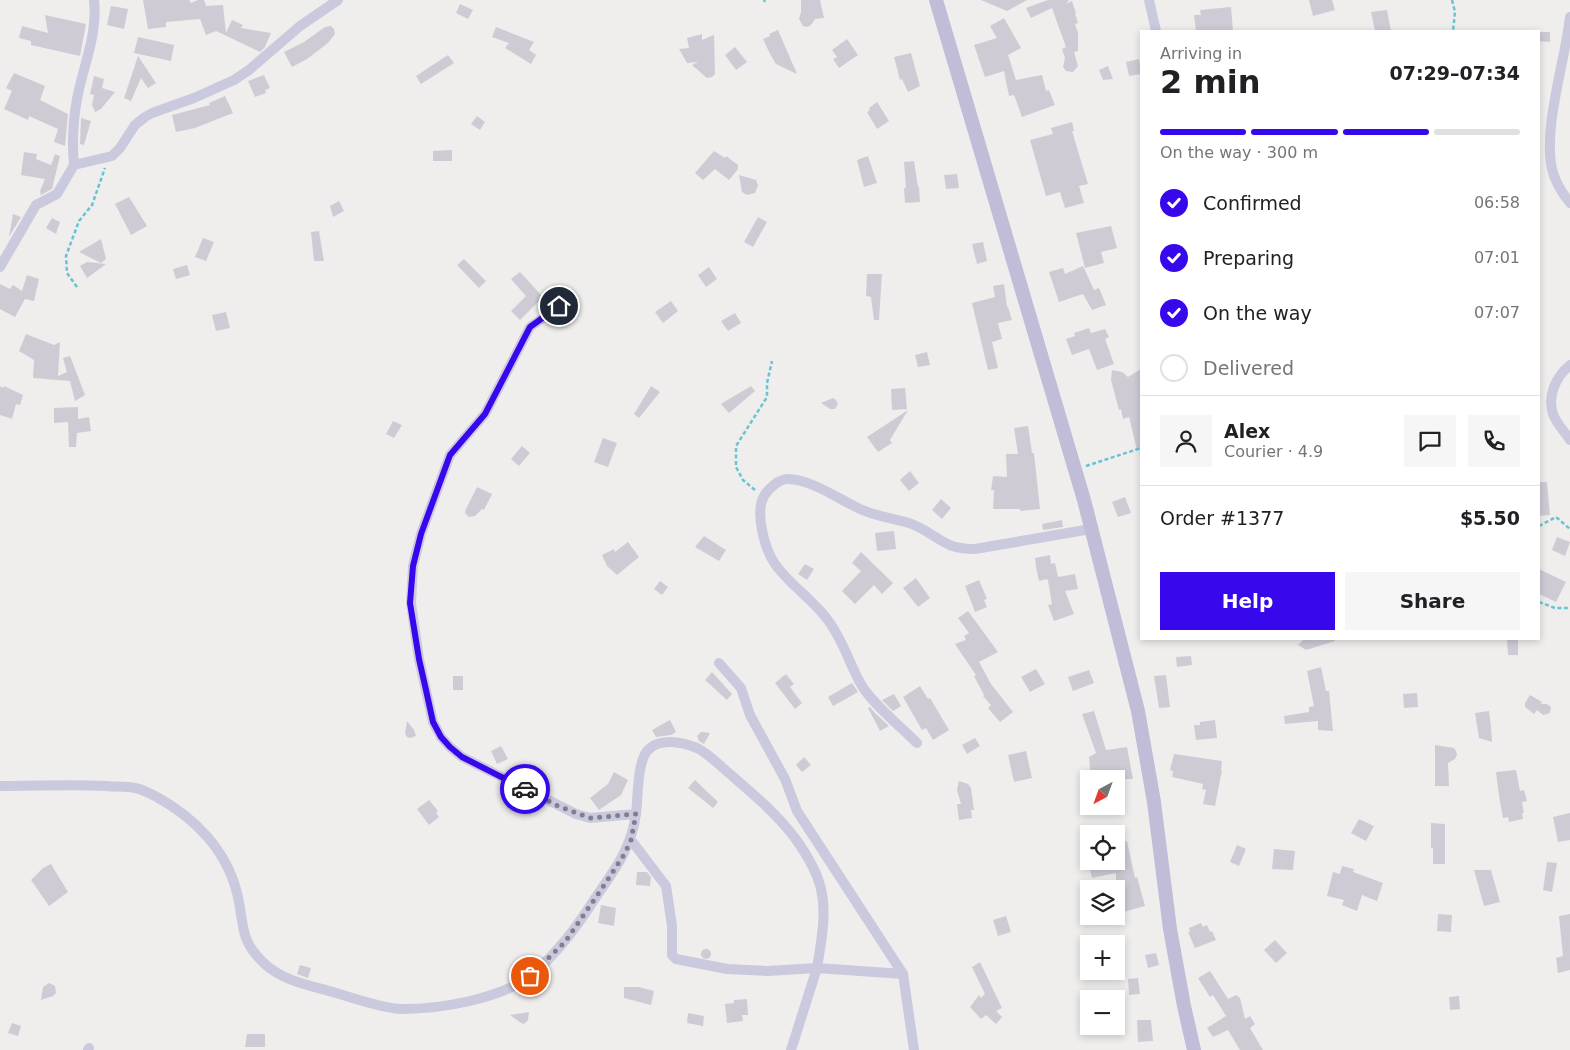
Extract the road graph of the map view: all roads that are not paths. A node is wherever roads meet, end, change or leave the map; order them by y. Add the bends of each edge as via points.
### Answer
1 (94, 0) edge
2 (338, 0) edge
3 (936, 0) edge
4 (1149, 0) edge
5 (1570, 17) edge
6 (1156, 30) edge
7 (74, 165) junction
8 (1570, 203) edge
9 (0, 267) edge
10 (559, 306) dead end
11 (1570, 365) edge
12 (1570, 440) edge
13 (1092, 529) junction
14 (719, 663) dead end
15 (917, 743) dead end
16 (0, 786) edge
17 (636, 814) junction
18 (631, 840) junction
19 (817, 968) junction
20 (903, 974) junction
21 (791, 1050) edge
22 (914, 1050) edge
23 (1194, 1050) edge

1 - 7 street via 96,10 90,53 77,100
2 - 7 street via 300,26 234,80 145,117 112,156
3 - 13 street
4 - 6 street
5 - 8 street via 1549,146 1552,170 1560,190
7 - 9 street via 57,194 36,205
10 - 17 street via 530,327 485,414 450,455 421,534 413,566 410,603 433,722 450,747 462,757 576,814 590,818
11 - 12 street via 1558,378 1550,396 1553,414
13 - 15 street via 974,549 961,548 910,523 860,509 808,483 788,479 780,481 766,493 759,518 775,563 839,635 863,688
13 - 23 street via 1148,760 1170,929
14 - 20 street via 741,688 750,715 785,779 797,811
16 - 18 street via 89,785 136,788 154,795 185,814 210,839 226,862 237,892 244,936 266,966 289,979 401,1009 463,1003 504,990 530,976 565,942
17 - 18 street
17 - 19 street via 642,759 648,750 667,741 697,748 709,756 778,818 811,864 821,889 824,919
18 - 19 street via 666,886 672,926 672,955 676,959 727,969
19 - 20 street
19 - 21 street
20 - 22 street

